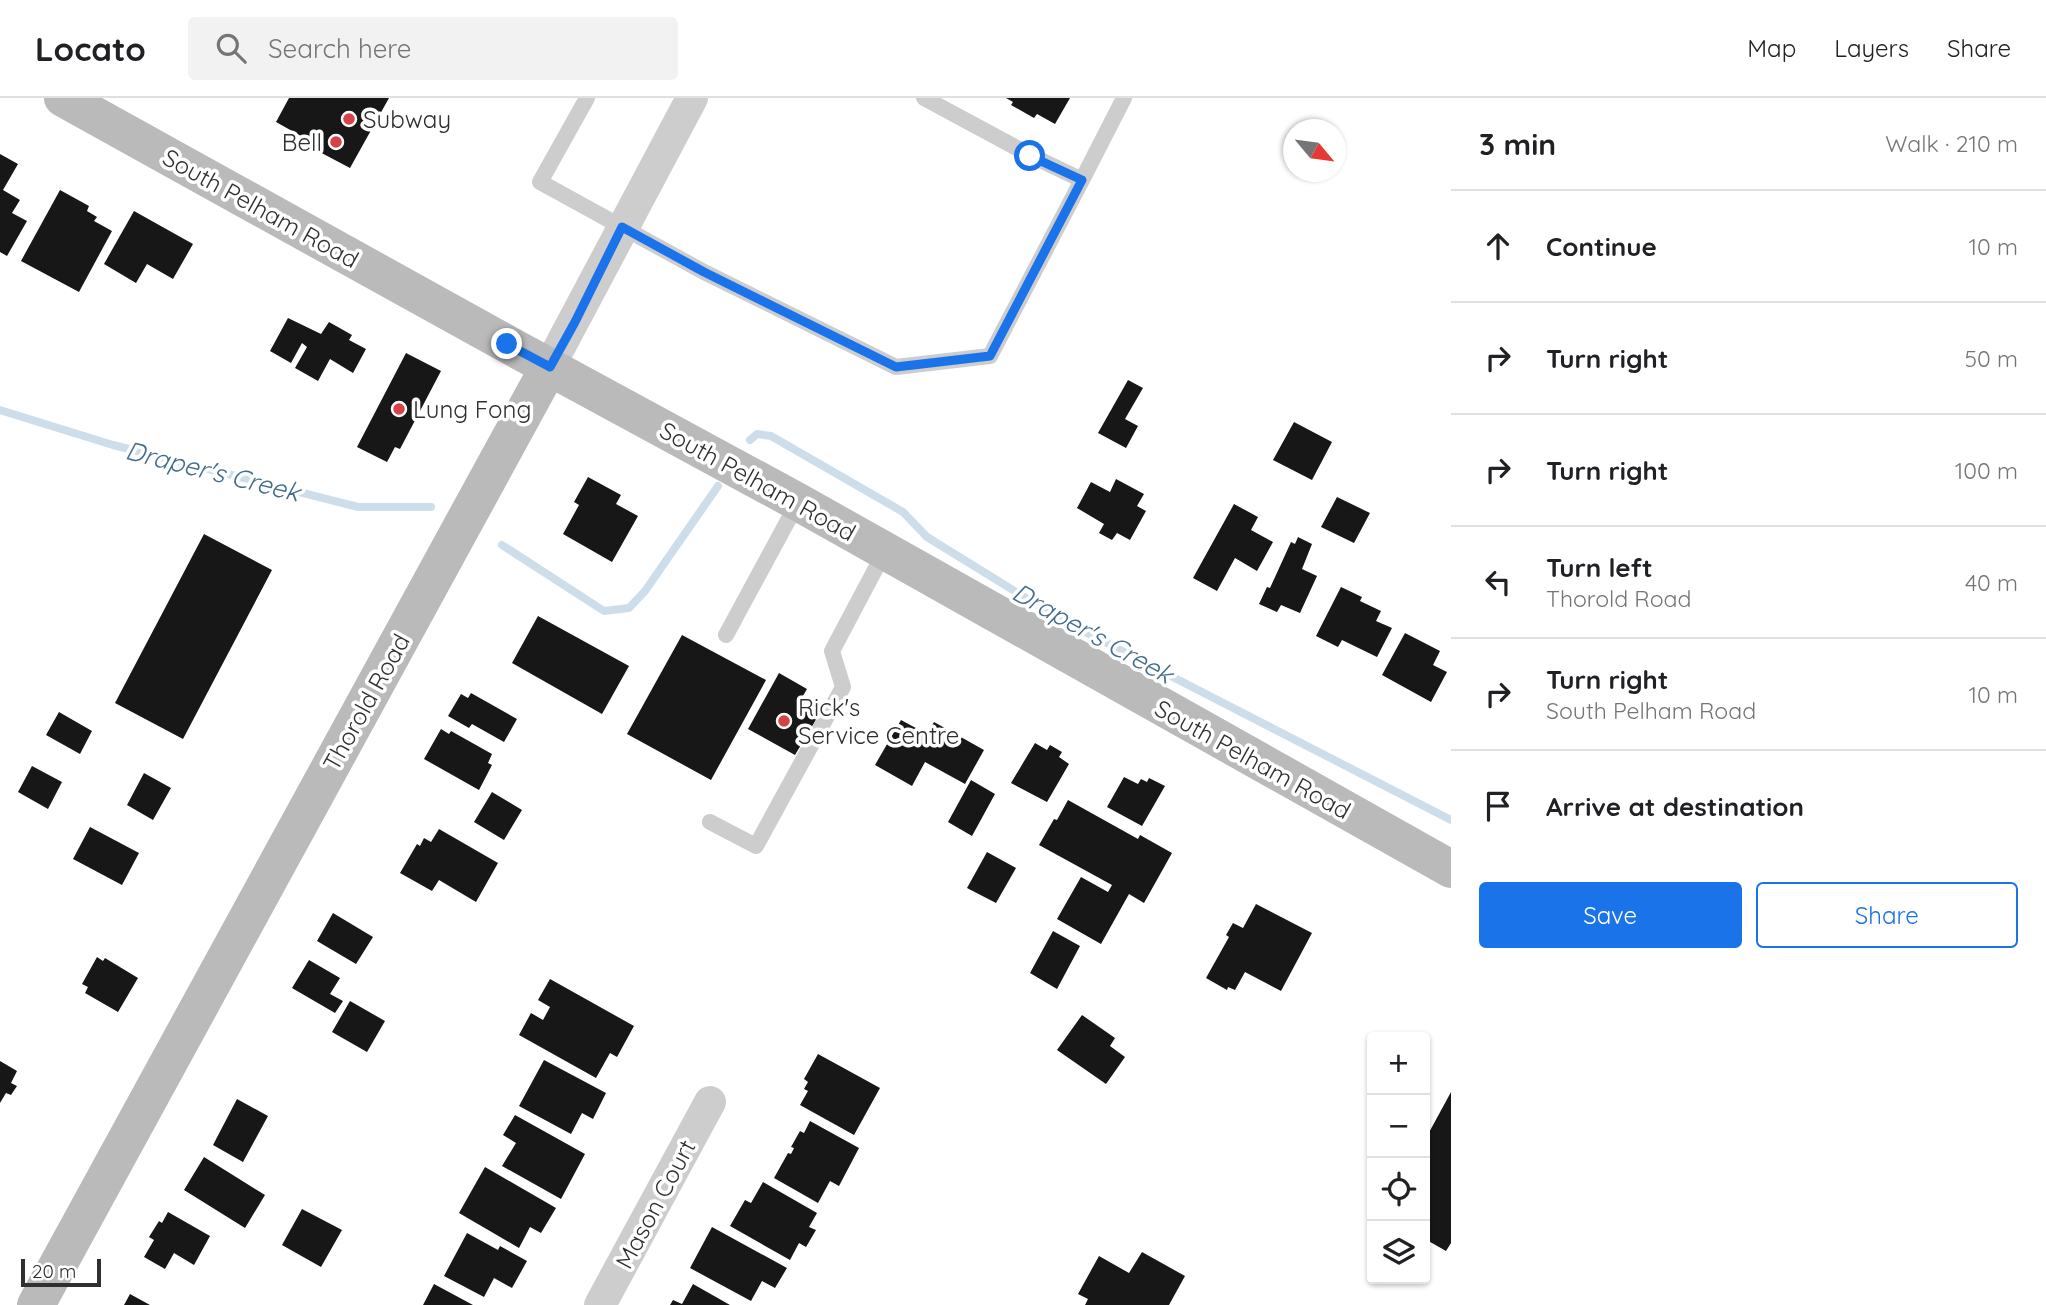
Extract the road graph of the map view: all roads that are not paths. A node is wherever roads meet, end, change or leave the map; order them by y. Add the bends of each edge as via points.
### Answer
1 (63, 98) edge
2 (587, 98) edge
3 (692, 98) edge
4 (924, 98) edge
5 (1124, 98) edge
6 (1082, 180) junction
7 (622, 227) junction
8 (550, 367) junction
9 (798, 502) junction
10 (885, 551) junction
11 (726, 635) dead end
12 (710, 822) dead end
13 (1451, 870) edge
14 (710, 1102) dead end
15 (36, 1305) edge
16 (600, 1305) edge

1 - 8 main road, South Pelham Road
2 - 7 lane via 540,182
3 - 7 street, Thorold Road
4 - 6 lane
5 - 6 lane
6 - 7 lane via 990,356 896,367
7 - 8 street, Thorold Road
8 - 9 main road, South Pelham Road
8 - 15 main road, Thorold Road
9 - 10 main road, South Pelham Road
9 - 11 lane
10 - 12 lane via 832,651 843,687 756,846
10 - 13 main road, South Pelham Road
14 - 16 street, Mason Court

